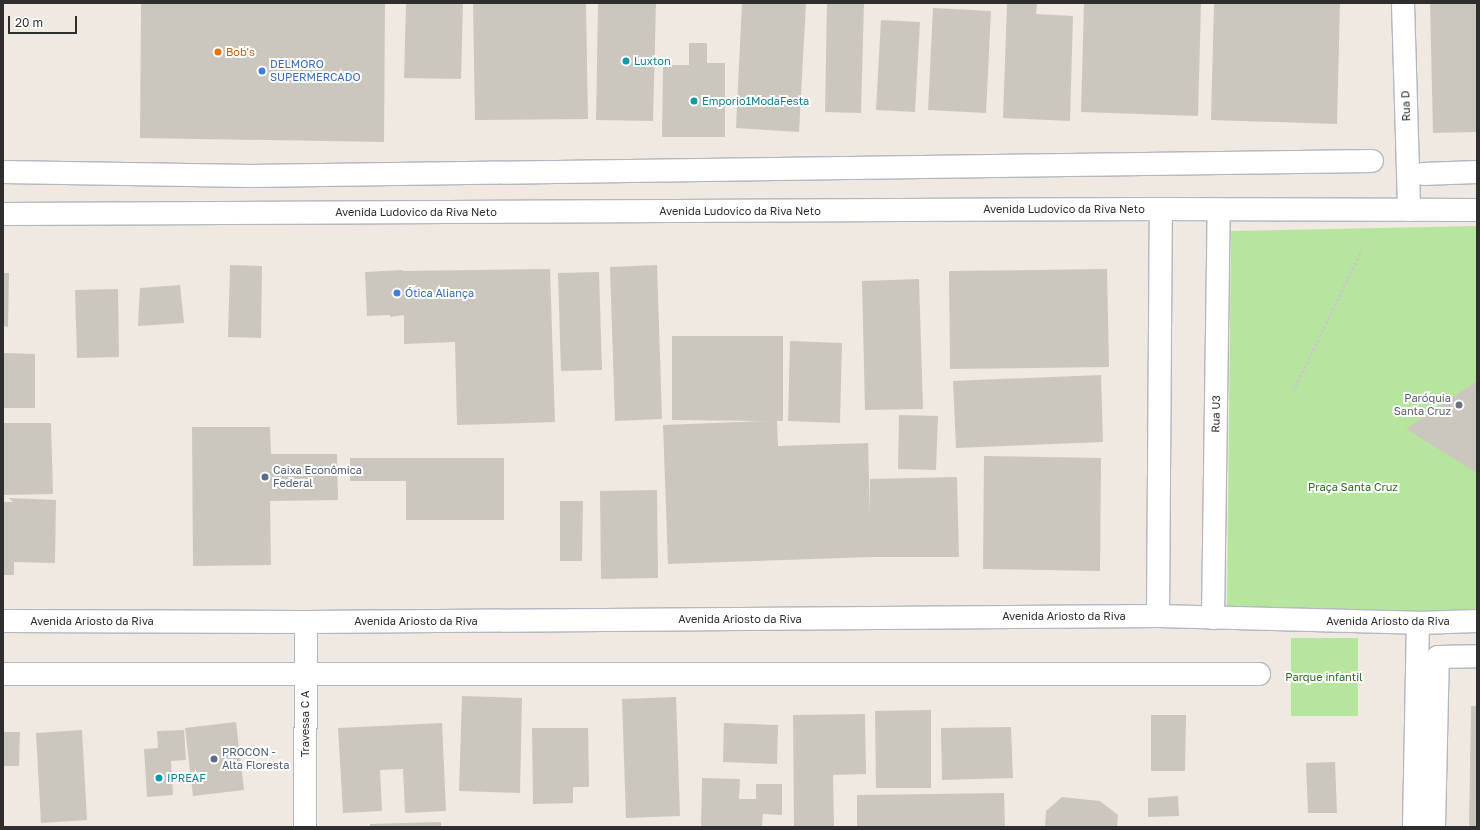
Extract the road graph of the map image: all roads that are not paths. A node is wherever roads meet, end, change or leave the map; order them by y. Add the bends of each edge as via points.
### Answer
1 (1403, 3) edge
2 (1372, 161) dead end
3 (3, 172) edge
4 (1477, 172) edge
5 (1424, 174) dead end
6 (1161, 209) junction
7 (1219, 210) junction
8 (1409, 210) junction
9 (1477, 210) edge
10 (3, 214) edge
11 (1158, 616) junction
12 (1213, 618) junction
13 (3, 620) edge
14 (1477, 621) edge
15 (306, 622) junction
16 (1418, 623) junction
17 (1477, 656) edge
18 (3, 674) edge
19 (305, 674) junction
20 (1259, 674) dead end
21 (305, 827) edge
22 (1414, 827) edge
23 (1434, 827) edge

1 - 8 street, Rua D
2 - 3 street via 250,176
4 - 5 street
6 - 7 street, Avenida Ludovico da Riva Neto
6 - 10 street, Avenida Ludovico da Riva Neto
6 - 11 street
7 - 8 street, Avenida Ludovico da Riva Neto
7 - 12 street, Rua U3
8 - 9 street, Avenida Ludovico da Riva Neto
11 - 12 street, Avenida Ariosto da Riva
11 - 15 street, Avenida Ariosto da Riva
12 - 16 street, Avenida Ariosto da Riva
13 - 15 street, Avenida Ariosto da Riva
14 - 16 street, Avenida Ariosto da Riva
15 - 19 street, Travessa C A
16 - 22 street
17 - 23 street via 1438,657
18 - 19 street
19 - 20 street
19 - 21 street, Travessa C A

